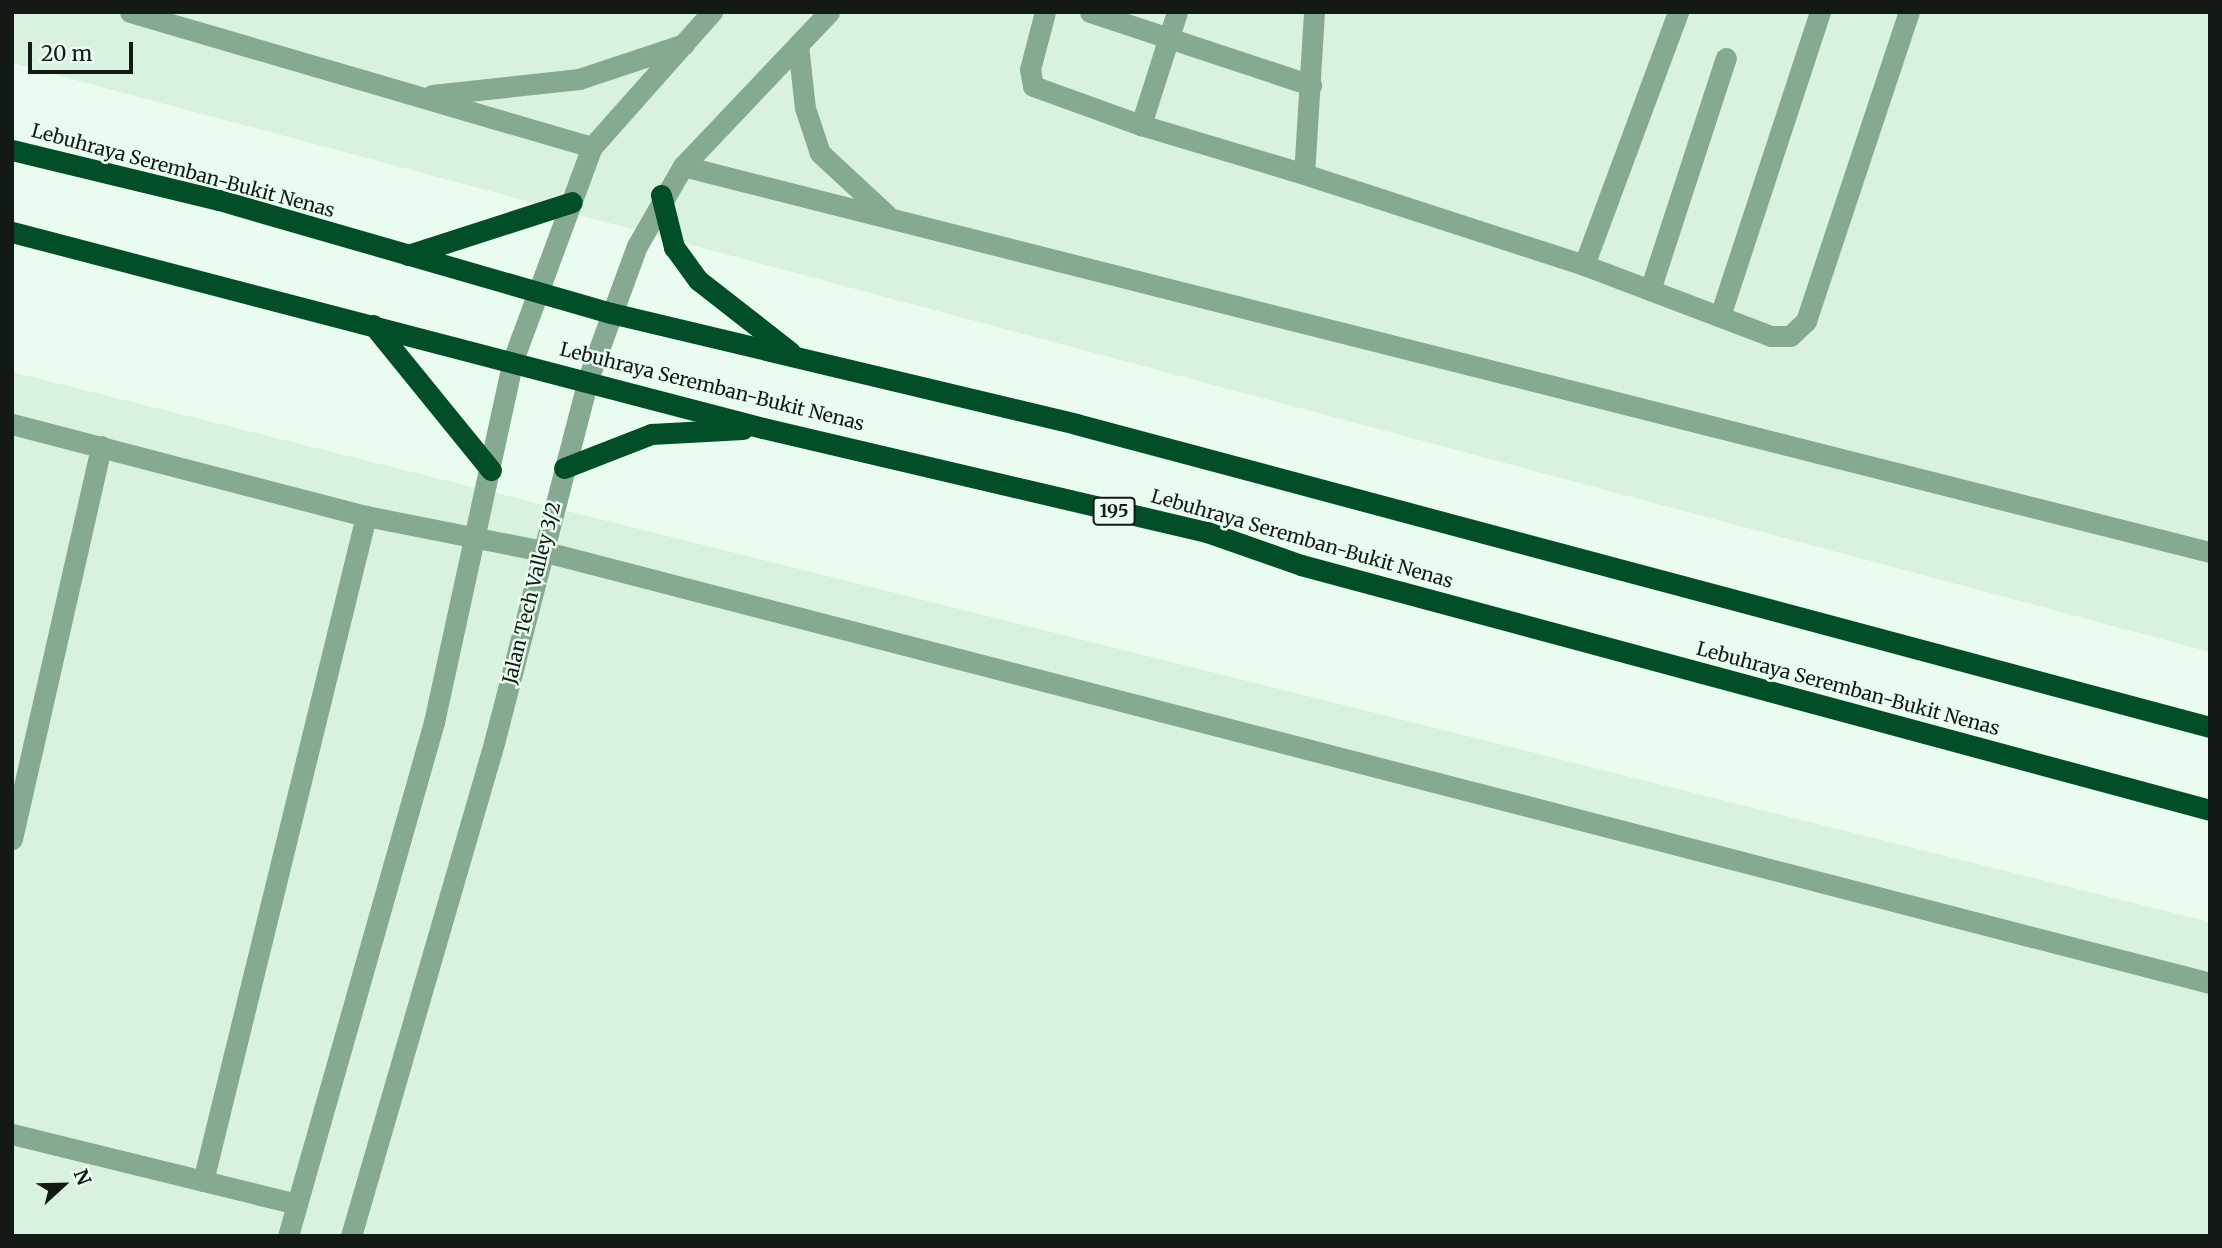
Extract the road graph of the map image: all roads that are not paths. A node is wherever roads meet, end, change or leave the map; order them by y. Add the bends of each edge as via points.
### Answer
1 (130, 12) edge
2 (712, 12) edge
3 (829, 12) edge
4 (1045, 12) edge
5 (1090, 12) edge
6 (1177, 12) edge
7 (1314, 12) edge
8 (1678, 12) edge
9 (1820, 12) edge
10 (1909, 12) edge
11 (1167, 39) junction
12 (684, 44) junction
13 (798, 45) junction
14 (1726, 58) dead end
15 (1311, 85) junction
16 (416, 96) junction
17 (1141, 125) junction
18 (592, 147) junction
19 (12, 150) edge
20 (683, 166) junction
21 (1304, 174) junction
22 (661, 195) junction
23 (572, 202) junction
24 (891, 218) junction
25 (12, 232) edge
26 (408, 255) junction
27 (1584, 265) junction
28 (1650, 290) junction
29 (538, 293) junction
30 (611, 313) junction
31 (1720, 316) junction
32 (373, 325) junction
33 (796, 357) junction
34 (513, 360) junction
35 (588, 379) junction
36 (12, 424) edge
37 (763, 428) junction
38 (101, 446) junction
39 (564, 468) junction
40 (491, 470) junction
41 (366, 516) junction
42 (478, 538) junction
43 (542, 551) junction
44 (2210, 552) edge
45 (2210, 727) edge
46 (2210, 810) edge
47 (12, 839) edge
48 (2210, 984) edge
49 (12, 1134) edge
50 (203, 1181) junction
51 (297, 1204) junction
52 (288, 1236) edge
53 (351, 1236) edge

1 - 16 street
2 - 12 street
3 - 13 street, Jalan Tech Valley 3/2
4 - 17 street via 1030,69 1033,86
5 - 11 street
6 - 11 street
7 - 15 street
8 - 27 street
9 - 31 street
10 - 31 street via 1806,321 1790,336 1771,336
11 - 15 street
11 - 17 street
12 - 16 street via 579,79
12 - 18 street
13 - 20 street, Jalan Tech Valley 3/2
13 - 24 street via 804,108 820,153
14 - 28 street
15 - 21 street
16 - 18 street
17 - 21 street
18 - 23 street
19 - 26 highway, Lebuhraya Seremban-Bukit Nenas via 219,200
20 - 22 street, Jalan Tech Valley 3/2
20 - 24 street
21 - 27 street
22 - 30 street, Jalan Tech Valley 3/2
22 - 33 highway via 674,247 698,281
23 - 26 highway
23 - 29 street
24 - 44 street
25 - 32 highway, Lebuhraya Seremban-Bukit Nenas / 195
26 - 29 highway, Lebuhraya Seremban-Bukit Nenas
27 - 28 street
28 - 31 street
29 - 30 highway, Lebuhraya Seremban-Bukit Nenas
29 - 34 street
30 - 33 highway, Lebuhraya Seremban-Bukit Nenas
30 - 35 street, Jalan Tech Valley 3/2
32 - 34 highway, Lebuhraya Seremban-Bukit Nenas / 195
32 - 40 highway
33 - 45 highway, Lebuhraya Seremban-Bukit Nenas via 1076,424
34 - 35 highway, Lebuhraya Seremban-Bukit Nenas / 195
34 - 40 street
35 - 37 highway, Lebuhraya Seremban-Bukit Nenas / 195
35 - 39 street, Jalan Tech Valley 3/2
36 - 38 street
37 - 39 highway via 651,434
37 - 46 highway, Lebuhraya Seremban-Bukit Nenas / 195 via 1207,532 1301,565
38 - 41 street
38 - 47 street
39 - 43 street, Jalan Tech Valley 3/2
40 - 42 street
41 - 42 street
41 - 50 street
42 - 43 street
42 - 51 street via 434,722
43 - 48 street
43 - 53 street, Jalan Tech Valley 3/2 via 494,743
49 - 50 street
50 - 51 street
51 - 52 street

